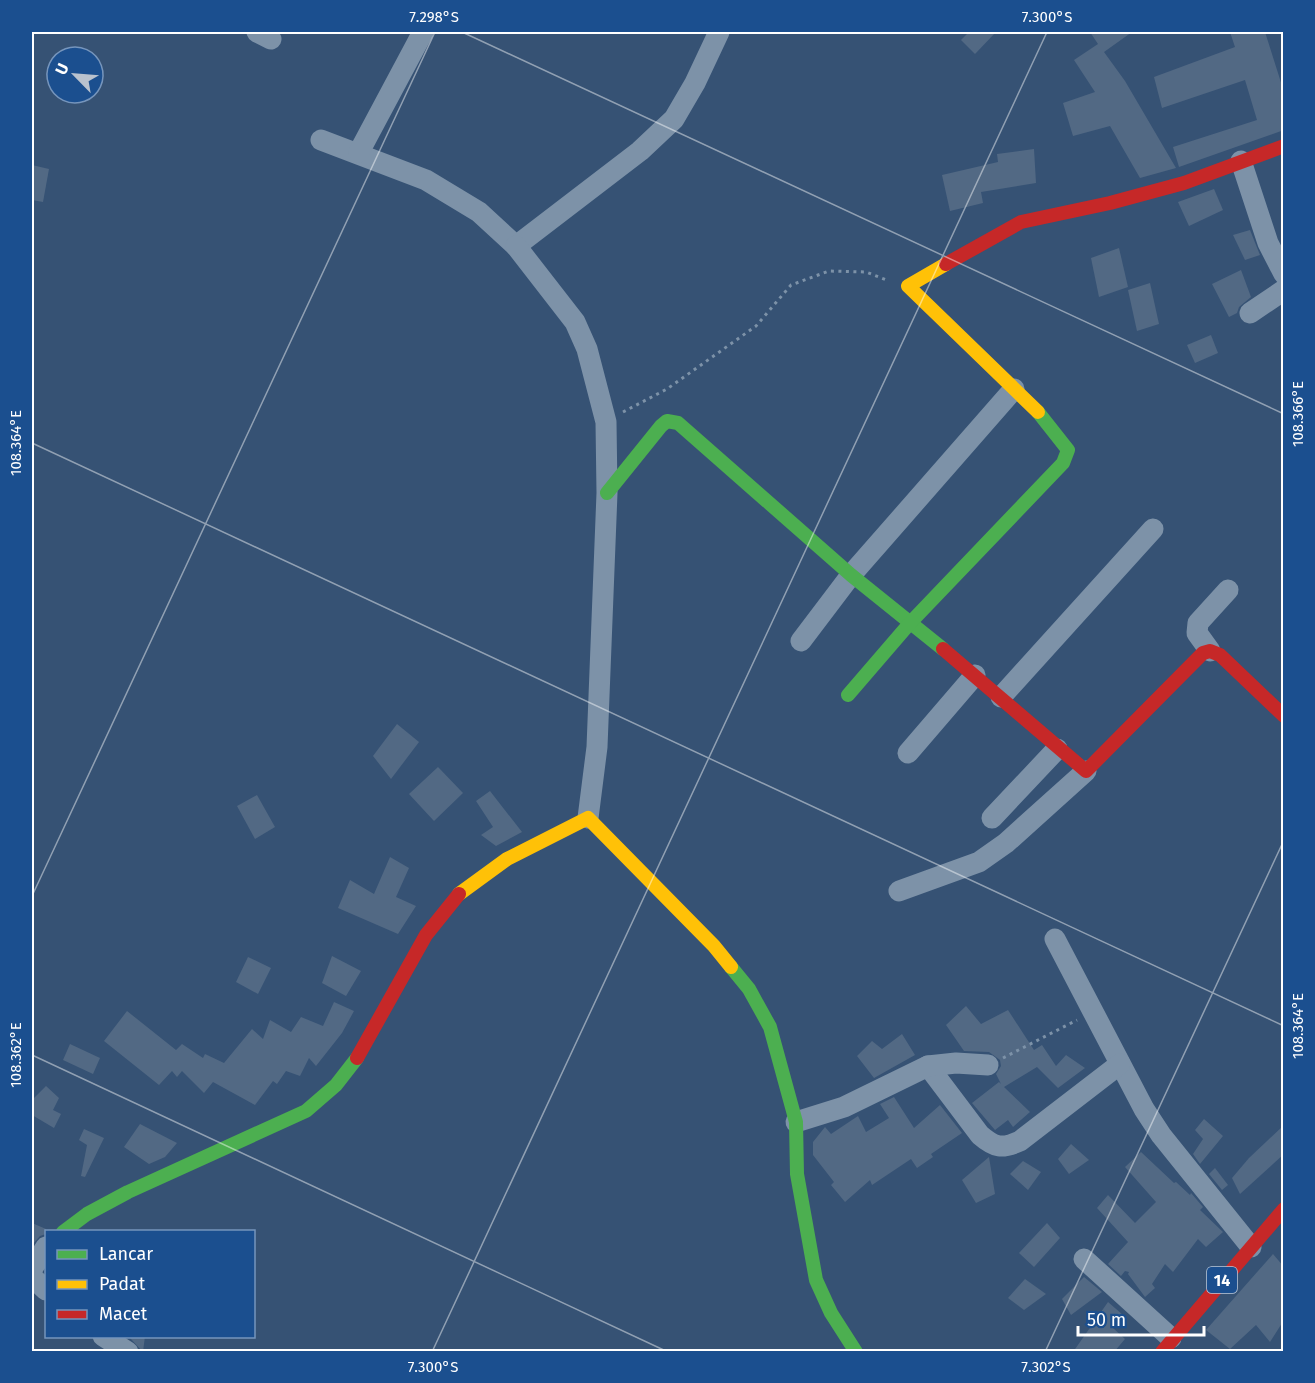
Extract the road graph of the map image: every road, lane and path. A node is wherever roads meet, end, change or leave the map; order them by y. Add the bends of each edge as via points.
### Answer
1 (423, 32) edge
2 (719, 32) edge
3 (321, 140) dead end
4 (1284, 146) edge
5 (358, 152) junction
6 (1240, 161) junction
7 (516, 246) junction
8 (1284, 274) edge
9 (908, 286) junction
10 (1284, 290) edge
11 (1250, 313) dead end
12 (1014, 389) junction
13 (606, 422) junction
14 (607, 493) junction
15 (1153, 529) dead end
16 (851, 575) junction
17 (1228, 590) dead end
18 (910, 623) junction
19 (801, 641) dead end
20 (1210, 651) junction
21 (975, 675) junction
22 (848, 695) dead end
23 (1001, 697) junction
24 (1284, 716) edge
25 (1057, 748) junction
26 (908, 753) dead end
27 (1086, 771) junction
28 (588, 818) junction
29 (992, 818) dead end
30 (899, 891) dead end
31 (1055, 939) dead end
32 (1093, 1012) junction
33 (1120, 1064) junction
34 (988, 1065) joint
35 (928, 1066) junction
36 (796, 1122) junction
37 (1284, 1209) edge
38 (66, 1230) edge
39 (1251, 1246) junction
40 (45, 1249) edge
41 (1084, 1259) dead end
42 (32, 1269) edge
43 (32, 1277) edge
44 (45, 1289) edge
45 (106, 1338) edge
46 (1166, 1345) edge
47 (128, 1352) edge
48 (856, 1352) edge

1 - 5 street
2 - 7 street via 674,120 640,151
3 - 5 street
4 - 6 main road
5 - 7 street via 426,180 479,212
6 - 8 street via 1268,243
6 - 9 main road via 1184,183 1021,222
7 - 13 street via 575,322
9 - 12 main road
9 - 13 path via 866,272 829,271 791,285 756,326 667,389
10 - 11 street
12 - 16 street
12 - 18 main road via 1063,442 1067,456
13 - 14 street
14 - 16 main road via 661,426 667,421 678,423
14 - 28 street via 597,747
15 - 23 street
16 - 18 main road
16 - 19 street
17 - 20 street via 1198,623 1197,633
18 - 21 main road
18 - 22 main road
20 - 24 main road via 1220,655
20 - 27 main road via 1203,652
21 - 23 main road
21 - 26 street
23 - 25 main road
25 - 27 main road
25 - 29 street
27 - 30 street via 1006,843 978,862
28 - 36 main road via 714,946 749,989 770,1027
28 - 38 main road via 477,879 439,915 407,964 352,1066 331,1091 306,1111 128,1192
31 - 32 street
32 - 33 street
32 - 34 path
33 - 35 street via 1020,1141 1002,1148 980,1136
33 - 39 street via 1161,1135
34 - 35 street
35 - 36 street via 844,1107
36 - 48 main road via 797,1174 816,1280
37 - 39 main road, 14
39 - 46 main road, 14
40 - 42 street
41 - 46 street
43 - 44 street
45 - 47 street

